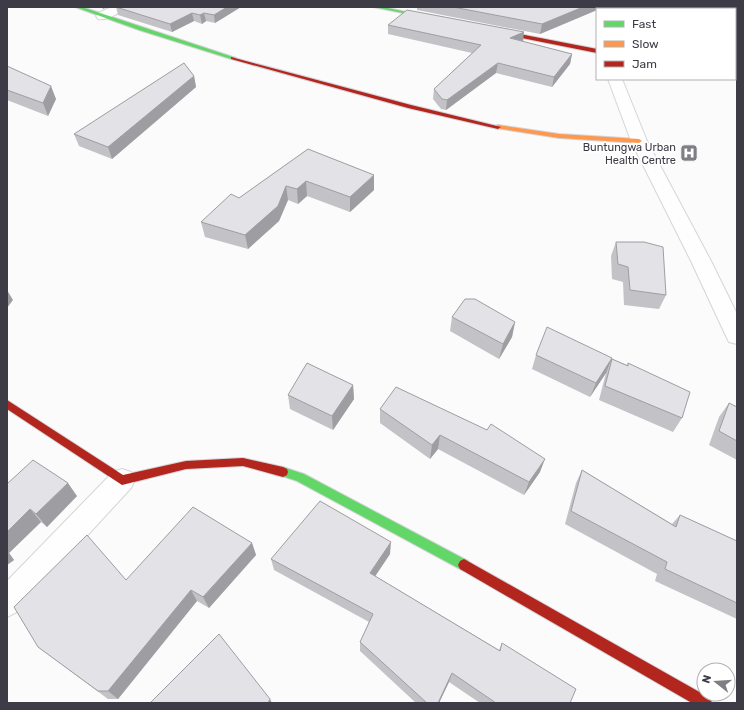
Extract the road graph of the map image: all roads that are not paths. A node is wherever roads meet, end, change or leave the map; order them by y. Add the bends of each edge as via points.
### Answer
1 (77, 7) edge
2 (122, 7) edge
3 (375, 7) edge
4 (102, 16) junction
5 (445, 21) edge
6 (484, 28) edge
7 (596, 51) edge
8 (615, 80) edge
9 (639, 141) junction
10 (737, 336) edge
11 (7, 404) edge
12 (122, 480) junction
13 (7, 602) edge
14 (705, 703) edge

1 - 4 street
2 - 4 street
3 - 5 street
4 - 9 street via 280,72 432,114 535,134
6 - 7 street
8 - 9 street
9 - 10 street
11 - 12 street
12 - 13 street
12 - 14 street via 186,465 243,462 300,478 447,555

